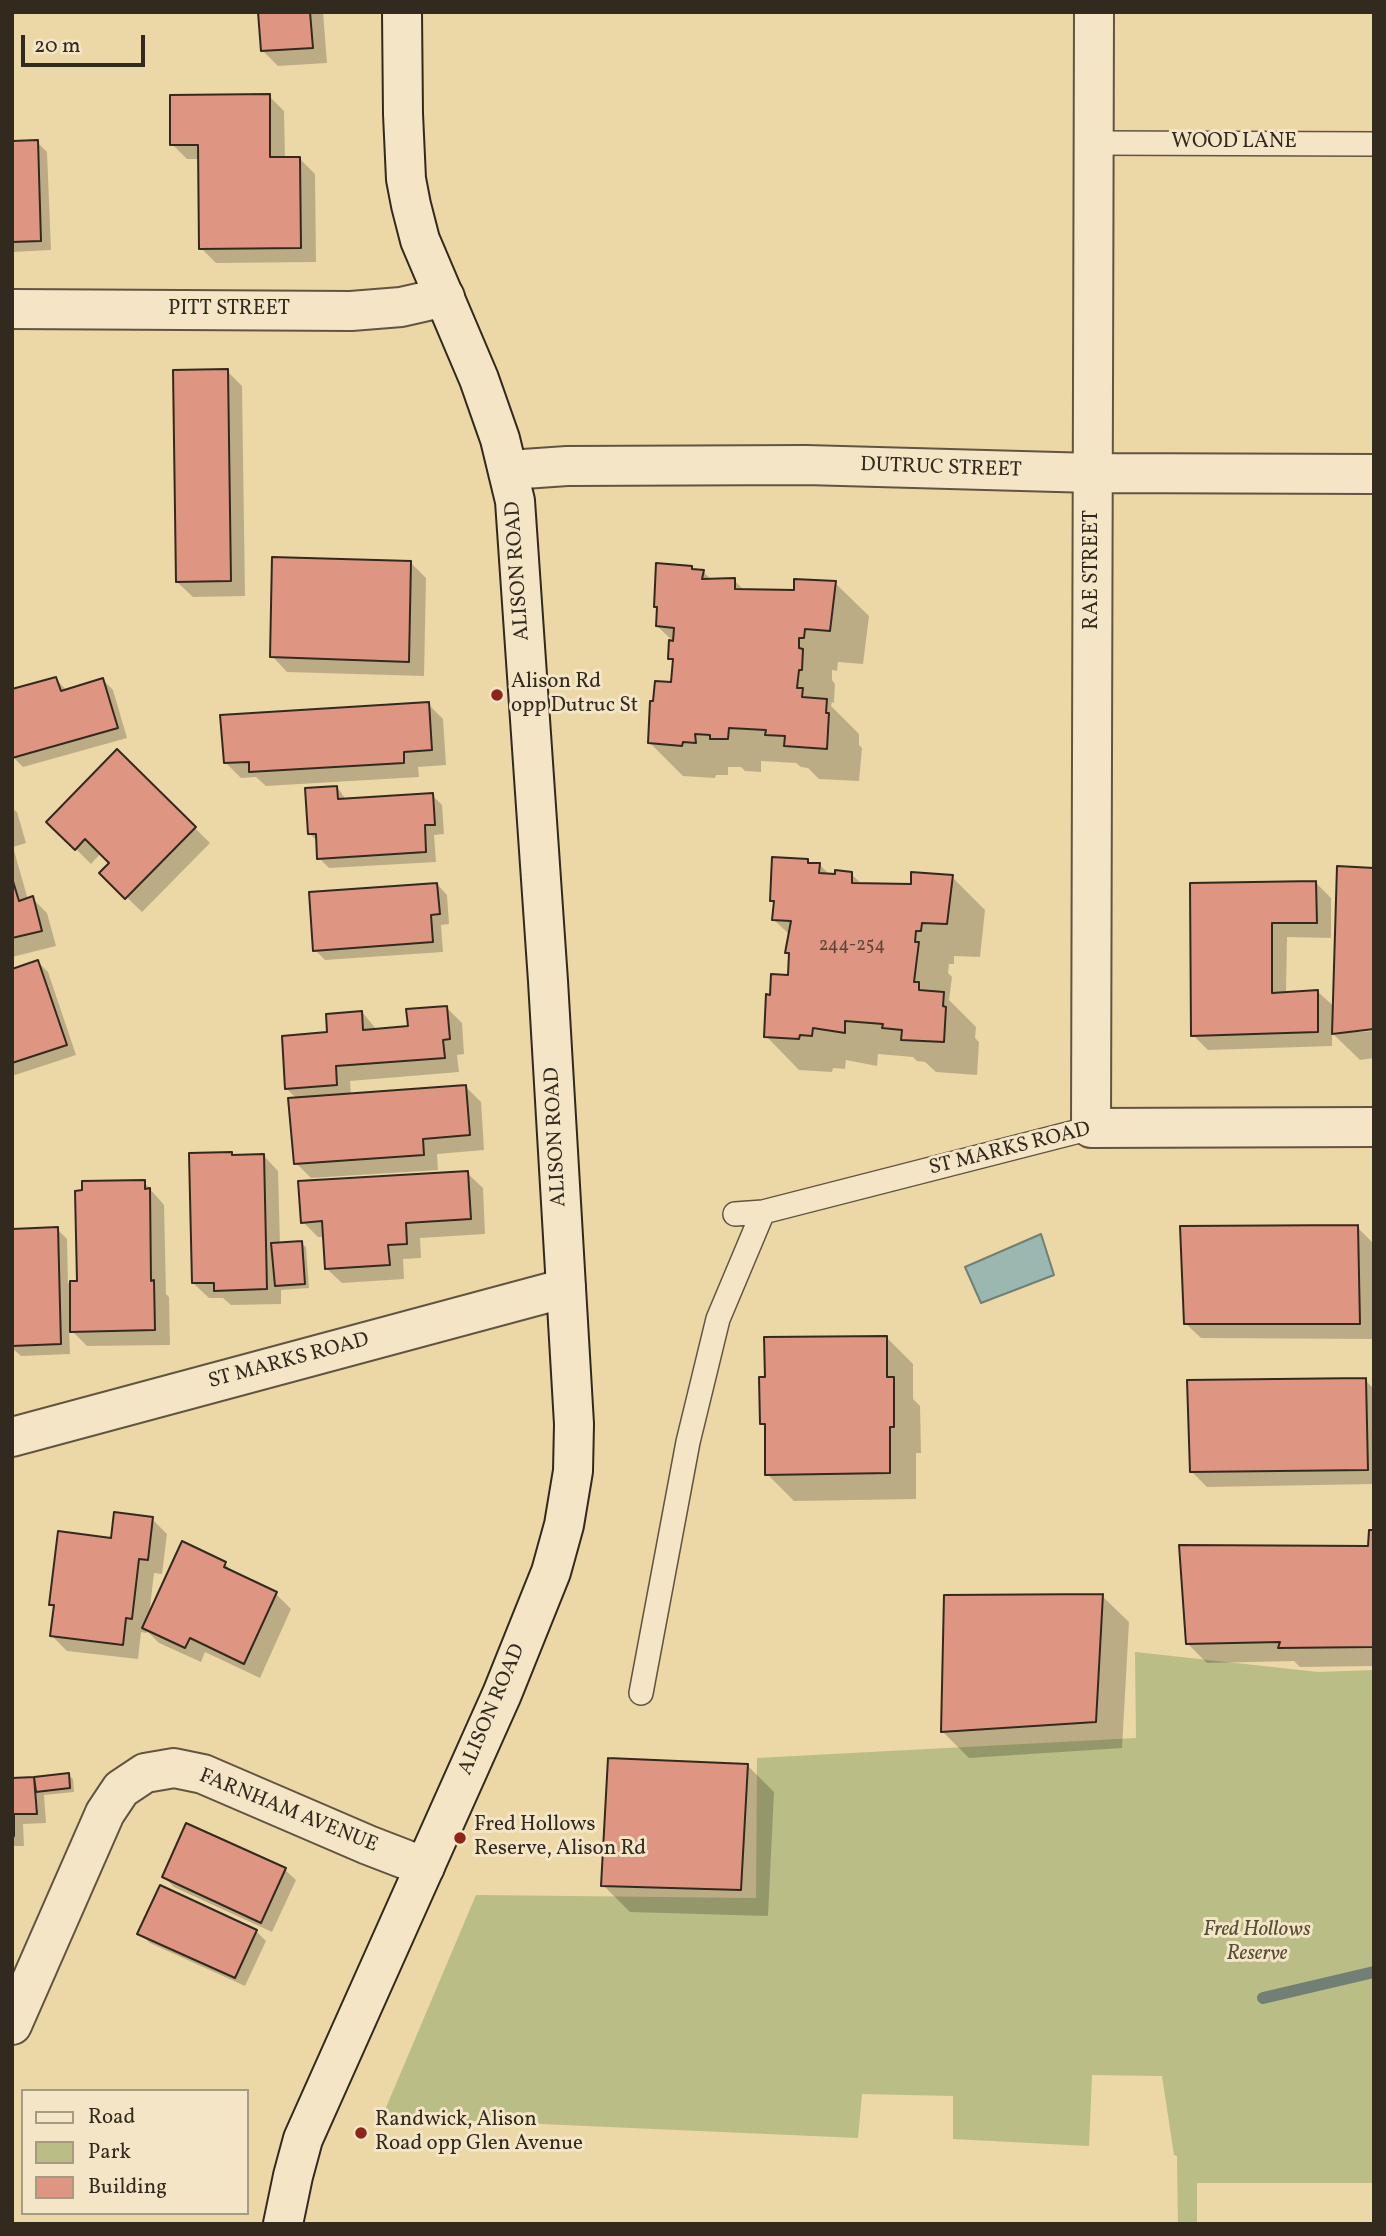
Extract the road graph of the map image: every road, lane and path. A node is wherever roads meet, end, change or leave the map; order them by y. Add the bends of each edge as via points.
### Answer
1 (402, 12) edge
2 (1094, 12) edge
3 (1094, 143) junction
4 (1374, 144) edge
5 (445, 297) junction
6 (12, 309) edge
7 (509, 470) junction
8 (1093, 473) junction
9 (1374, 474) edge
10 (1374, 1127) edge
11 (1091, 1128) junction
12 (763, 1212) junction
13 (735, 1214) dead end
14 (565, 1288) junction
15 (12, 1437) edge
16 (641, 1693) dead end
17 (425, 1867) junction
18 (12, 2025) edge
19 (283, 2224) edge

1 - 5 street, ALISON ROAD via 406,179 421,240
2 - 3 street, RAE STREET
3 - 4 lane, WOOD LANE
3 - 8 street, RAE STREET
5 - 6 street, PITT STREET via 351,312
5 - 7 street, ALISON ROAD
7 - 8 street, DUTRUC STREET via 806,465
7 - 14 street, ALISON ROAD via 515,501 547,968
8 - 9 street, DUTRUC STREET
8 - 11 street, RAE STREET
10 - 11 street, ST MARKS ROAD
11 - 12 lane, ST MARKS ROAD
12 - 13 lane, ST MARKS ROAD
12 - 16 lane via 718,1319 688,1442
14 - 15 street, ST MARKS ROAD
14 - 17 street, ALISON ROAD via 574,1424 573,1471 564,1525 551,1572 507,1682
17 - 18 street, FARNHAM AVENUE via 203,1774 174,1768 145,1773 121,1788 105,1814
17 - 19 street, ALISON ROAD via 303,2139

